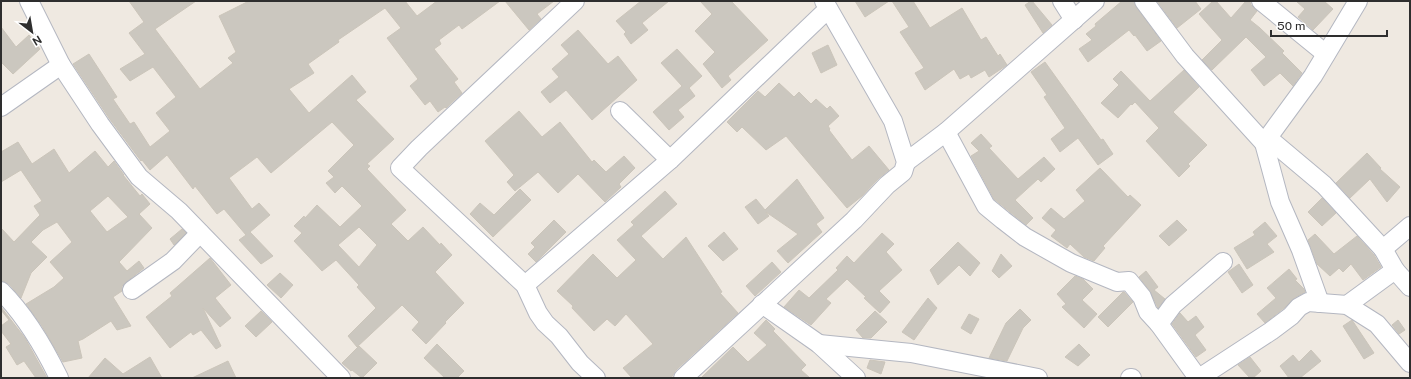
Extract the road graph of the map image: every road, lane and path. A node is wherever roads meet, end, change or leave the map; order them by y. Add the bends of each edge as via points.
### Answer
1 (29, 1) edge
2 (575, 1) edge
3 (1062, 1) edge
4 (1095, 1) edge
5 (1144, 1) edge
6 (1261, 1) edge
7 (1358, 1) edge
8 (826, 5) edge
9 (1074, 20) junction
10 (1326, 54) junction
11 (61, 65) junction
12 (1, 107) edge
13 (620, 111) dead end
14 (946, 132) junction
15 (1266, 140) junction
16 (670, 160) junction
17 (906, 162) junction
18 (1410, 226) edge
19 (200, 233) junction
20 (1383, 249) junction
21 (1223, 262) dead end
22 (1395, 270) junction
23 (525, 285) junction
24 (1410, 287) edge
25 (132, 290) dead end
26 (1, 291) edge
27 (1320, 303) junction
28 (762, 304) junction
29 (1347, 305) junction
30 (1159, 324) junction
31 (819, 344) junction
32 (1410, 363) edge
33 (59, 378) edge
34 (341, 378) edge
35 (596, 378) edge
36 (683, 378) edge
37 (856, 378) edge
38 (1038, 378) edge
39 (1198, 378) edge

1 - 11 street
2 - 23 street via 400,168
3 - 9 street
4 - 9 street
5 - 15 street via 1185,56
6 - 10 street
7 - 10 street
8 - 16 street
8 - 17 street via 893,121
9 - 14 street
10 - 15 street
11 - 12 street
11 - 19 street via 139,177
13 - 16 street
14 - 17 street
14 - 30 street via 986,206 1025,237 1071,263 1117,282 1129,281 1142,296 1148,312
15 - 20 street via 1324,185
15 - 27 street via 1280,202
16 - 23 street
17 - 28 street via 903,172
18 - 20 street
19 - 25 street via 174,261
19 - 34 street
20 - 22 street
21 - 30 street via 1173,305
22 - 24 street
22 - 29 street
23 - 35 street via 545,323
26 - 33 street via 41,344
27 - 29 street
27 - 39 street via 1308,302 1299,307 1271,331
28 - 31 street
28 - 36 street
29 - 32 street via 1377,324
30 - 39 street
31 - 37 street
31 - 38 street via 911,353

